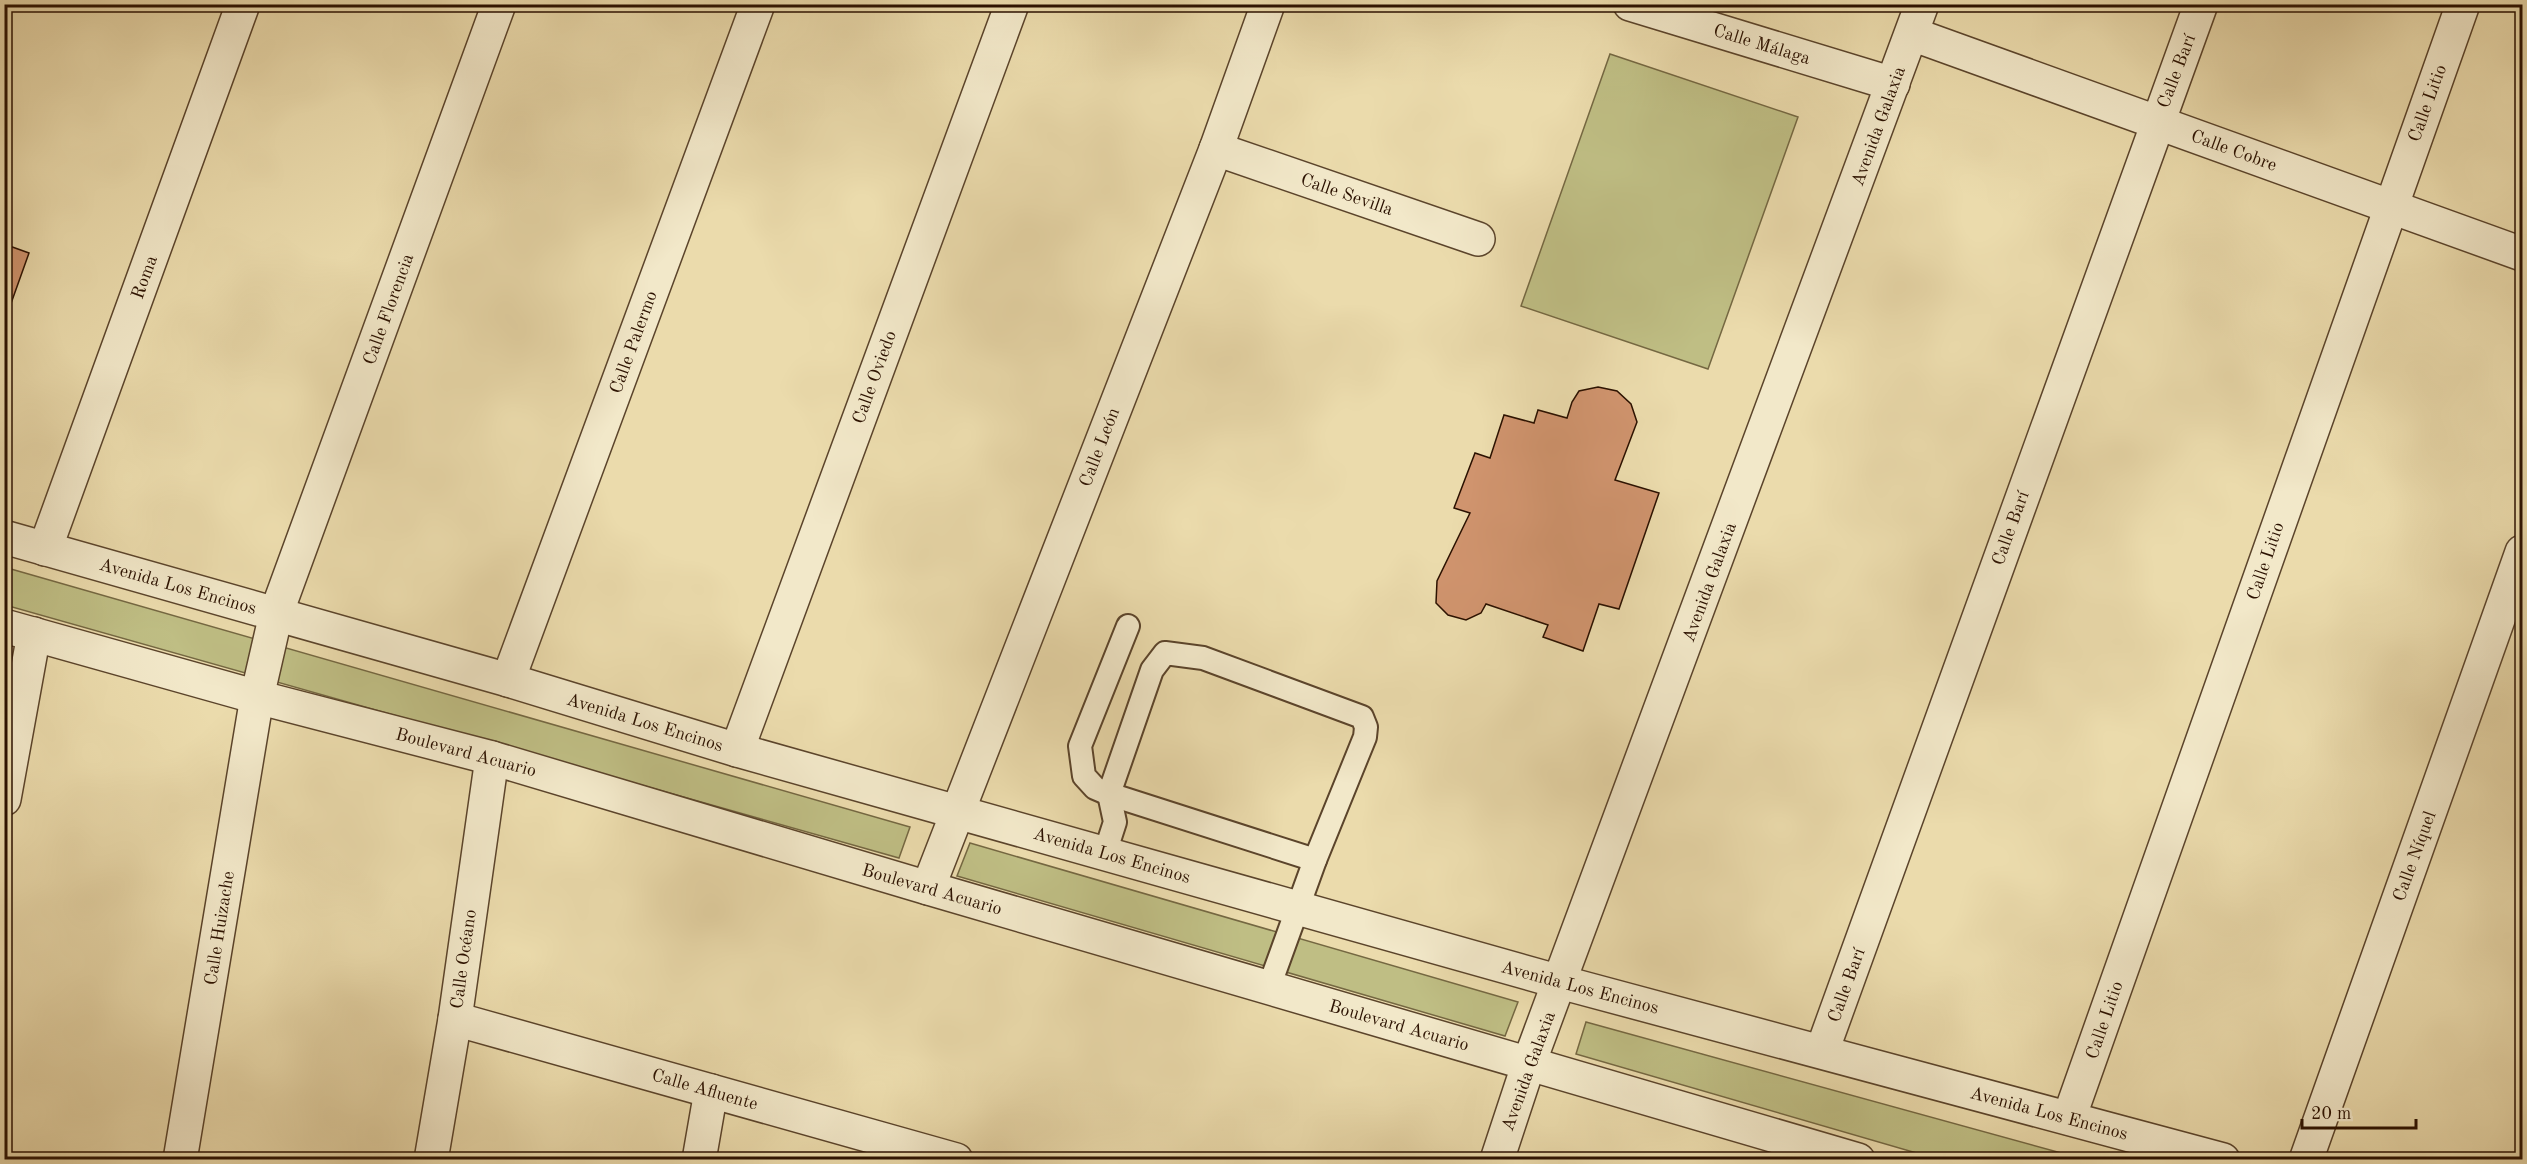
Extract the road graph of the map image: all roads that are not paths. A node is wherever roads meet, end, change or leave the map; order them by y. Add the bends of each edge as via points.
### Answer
1 (243, 4) edge
2 (499, 4) edge
3 (758, 4) edge
4 (1012, 4) edge
5 (1268, 4) edge
6 (1630, 4) edge
7 (2201, 4) edge
8 (2463, 4) edge
9 (1917, 19) edge
10 (1893, 84) junction
11 (2156, 122) junction
12 (1216, 149) junction
13 (2390, 206) junction
14 (1478, 238) dead end
15 (2523, 254) edge
16 (4, 537) edge
17 (45, 549) junction
18 (2523, 552) edge
19 (276, 614) junction
20 (1128, 626) dead end
21 (19, 630) edge
22 (508, 680) junction
23 (257, 697) junction
24 (737, 750) junction
25 (492, 758) junction
26 (1109, 794) junction
27 (4, 799) edge
28 (956, 812) junction
29 (1105, 853) junction
30 (1315, 860) junction
31 (928, 888) junction
32 (1299, 908) junction
33 (1560, 982) junction
34 (1269, 987) junction
35 (455, 1019) junction
36 (1822, 1051) junction
37 (1529, 1063) junction
38 (711, 1091) junction
39 (2069, 1118) junction
40 (180, 1160) edge
41 (431, 1160) edge
42 (699, 1160) edge
43 (956, 1160) edge
44 (1497, 1160) edge
45 (1858, 1160) edge
46 (2223, 1160) edge
47 (2306, 1160) edge

1 - 17 street, Roma
2 - 19 street, Calle Florencia
3 - 22 street, Calle Palermo
4 - 24 street, Calle Oviedo
5 - 12 street, Calle León
6 - 10 street, Calle Málaga
7 - 11 street, Calle Barí
8 - 13 street, Calle Litio
9 - 10 street, Avenida Galaxia
9 - 11 street, Calle Cobre
10 - 33 street, Avenida Galaxia
11 - 13 street, Calle Cobre
11 - 36 street, Calle Barí
12 - 14 street, Calle Sevilla
12 - 28 street, Calle León
13 - 15 street, Calle Cobre
13 - 39 street, Calle Litio
16 - 17 street, Avenida Los Encinos
17 - 19 street, Avenida Los Encinos
18 - 47 street, Calle Níquel
19 - 22 street, Avenida Los Encinos
19 - 23 street, Calle Florencia
20 - 26 lane via 1080,746 1084,776 1095,788
21 - 23 street, Boulevard Acuario
21 - 27 street
22 - 24 street, Avenida Los Encinos
23 - 25 street, Boulevard Acuario
23 - 40 street, Calle Huizache
24 - 28 street, Avenida Los Encinos
25 - 31 street, Boulevard Acuario
25 - 35 street, Calle Océano
26 - 29 lane via 1115,822
26 - 30 lane
26 - 30 lane via 1157,662 1165,653 1203,658 1362,717 1365,737
28 - 29 street, Avenida Los Encinos
28 - 31 street, Calle León
29 - 32 street, Avenida Los Encinos
30 - 32 lane
31 - 34 street, Boulevard Acuario
32 - 33 street, Avenida Los Encinos
32 - 34 lane
33 - 36 street, Avenida Los Encinos
33 - 37 street, Avenida Galaxia
34 - 37 street, Boulevard Acuario
35 - 38 street, Calle Afluente
35 - 41 street, Calle Océano
36 - 39 street, Avenida Los Encinos
37 - 44 street, Avenida Galaxia
37 - 45 street, Boulevard Acuario
38 - 42 street
38 - 43 street, Calle Afluente
39 - 46 street, Avenida Los Encinos

